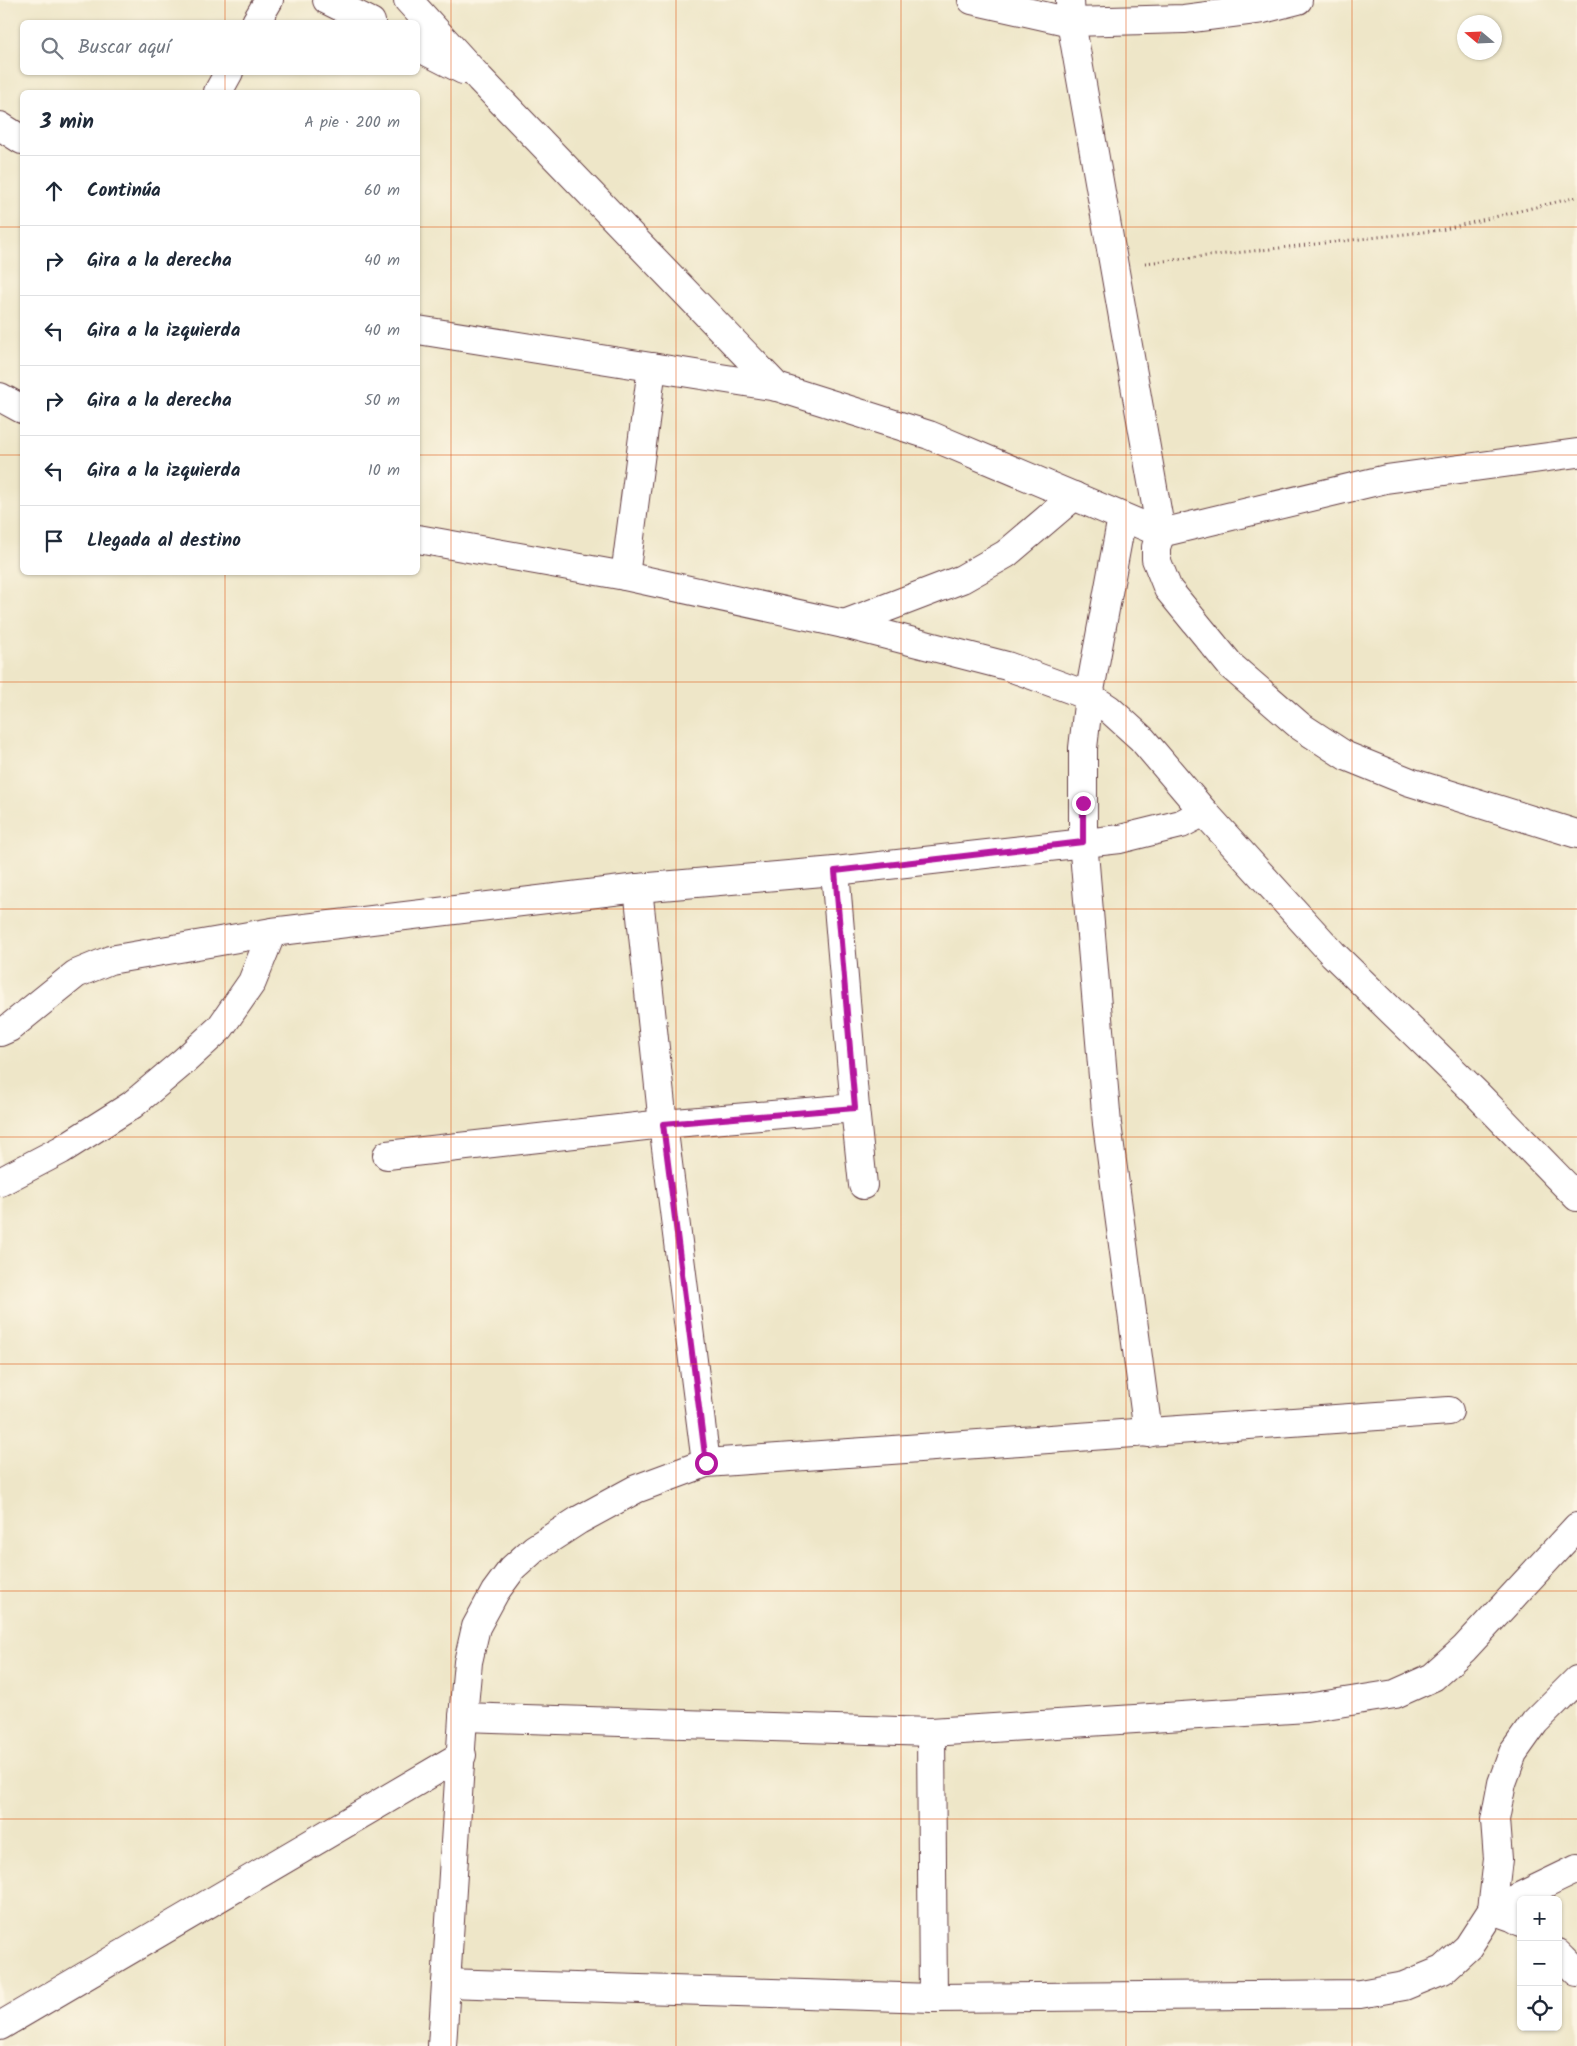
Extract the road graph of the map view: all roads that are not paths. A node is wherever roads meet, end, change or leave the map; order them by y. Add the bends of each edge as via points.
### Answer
1 (269, 0) edge
2 (327, 0) edge
3 (408, 0) edge
4 (972, 0) edge
5 (1298, 0) edge
6 (1071, 11) edge
7 (257, 20) edge
8 (367, 20) edge
9 (420, 48) edge
10 (227, 75) edge
11 (480, 79) junction
12 (219, 90) edge
13 (0, 126) edge
14 (20, 139) edge
15 (420, 332) edge
16 (652, 367) junction
17 (778, 387) junction
18 (0, 397) edge
19 (20, 408) edge
20 (1577, 453) edge
21 (1074, 496) junction
22 (1122, 517) junction
23 (1161, 533) junction
24 (420, 539) edge
25 (625, 576) junction
26 (844, 624) junction
27 (1089, 696) junction
28 (1204, 812) junction
29 (1577, 834) edge
30 (1083, 842) junction
31 (835, 871) junction
32 (638, 888) junction
33 (272, 932) junction
34 (0, 1032) edge
35 (855, 1108) junction
36 (663, 1124) junction
37 (387, 1155) dead end
38 (0, 1182) edge
39 (862, 1185) dead end
40 (1577, 1197) edge
41 (1449, 1411) dead end
42 (1148, 1433) junction
43 (706, 1463) junction
44 (1577, 1527) edge
45 (1577, 1680) edge
46 (463, 1717) junction
47 (931, 1732) junction
48 (462, 1755) junction
49 (1577, 1869) edge
50 (1492, 1910) junction
51 (1517, 1920) edge
52 (1562, 1957) edge
53 (1577, 1972) edge
54 (446, 1983) junction
55 (932, 1998) junction
56 (0, 2026) edge
57 (442, 2046) edge

1 - 7 street
2 - 8 street
3 - 11 street
4 - 6 street
5 - 6 street via 1263,9 1184,19
6 - 23 street
9 - 11 street
10 - 12 street
11 - 17 street
13 - 14 street
15 - 16 street
16 - 17 street
16 - 25 street
17 - 21 street via 929,435
18 - 19 street
20 - 23 street via 1386,479
21 - 22 street
21 - 26 street via 1006,554 962,579
22 - 23 street
22 - 27 street
23 - 29 street via 1156,559 1168,589 1231,666 1300,726 1346,756 1410,782
24 - 25 street
25 - 26 street
26 - 27 street via 1007,666
27 - 28 street via 1109,709 1142,739
27 - 30 street via 1083,748
28 - 30 street via 1181,824 1155,831 1120,839
28 - 40 street via 1332,954 1476,1093
30 - 31 street
30 - 42 street via 1107,1124
31 - 32 street
31 - 35 street
32 - 33 street
32 - 36 street
33 - 34 street via 110,960 76,974
33 - 38 street via 252,982 220,1028 132,1105 61,1150
35 - 36 street
35 - 39 street
36 - 37 street
36 - 43 street
41 - 42 street
42 - 43 street
43 - 46 street via 628,1494 579,1520 534,1549 512,1569 476,1627 468,1662
44 - 47 street via 1464,1649 1433,1677 1395,1694 1307,1708
45 - 50 street via 1535,1722 1513,1753 1502,1783 1495,1820 1498,1859
46 - 47 street
46 - 48 street
47 - 55 street
48 - 54 street
48 - 56 street
49 - 50 street
50 - 51 street
50 - 55 street via 1468,1947 1443,1970 1404,1986 1360,1994
52 - 53 street
54 - 55 street
54 - 57 street

